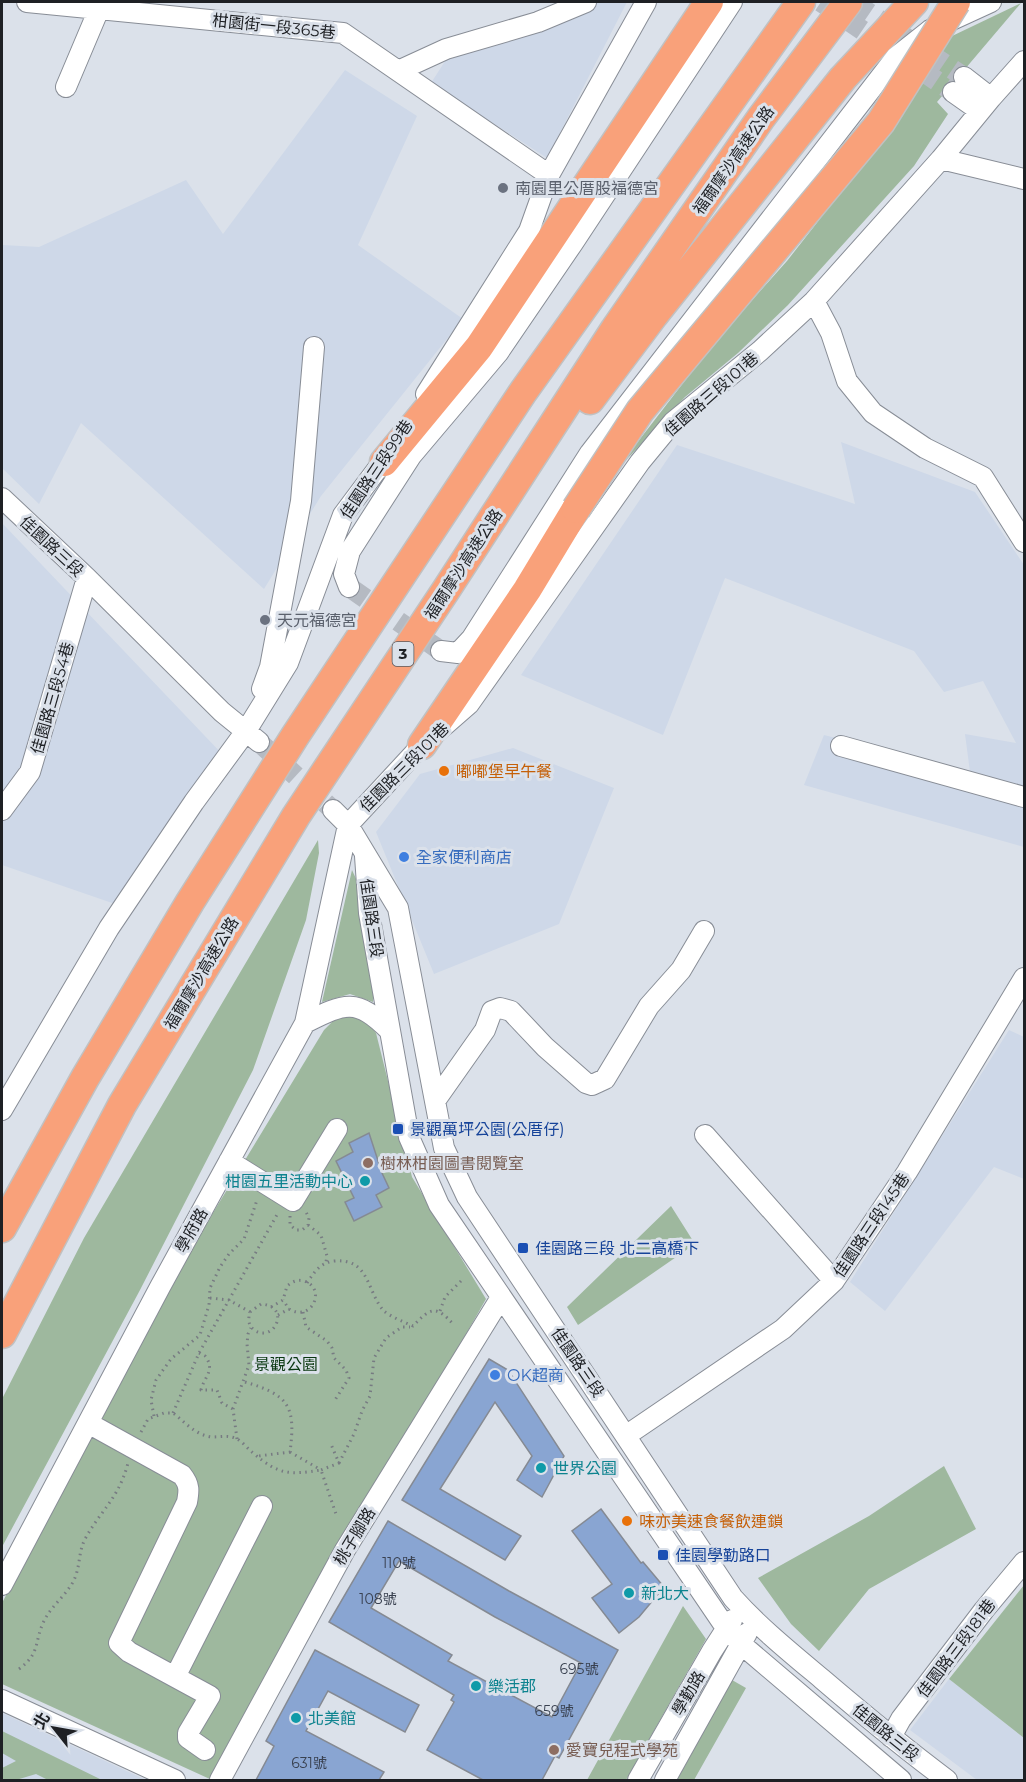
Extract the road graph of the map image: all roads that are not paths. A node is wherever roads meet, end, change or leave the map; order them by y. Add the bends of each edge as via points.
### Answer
1 (27, 2) edge
2 (586, 2) edge
3 (646, 2) edge
4 (709, 2) edge
5 (732, 2) edge
6 (780, 2) edge
7 (801, 2) edge
8 (849, 2) edge
9 (914, 2) edge
10 (956, 2) edge
11 (991, 2) edge
12 (99, 9) junction
13 (1024, 61) edge
14 (398, 71) junction
15 (958, 84) tunnel mouth
16 (66, 87) dead end
17 (985, 105) junction
18 (941, 159) junction
19 (549, 175) junction
20 (1024, 179) edge
21 (814, 302) junction
22 (314, 347) dead end
23 (523, 392) junction
24 (384, 462) junction
25 (2, 498) edge
26 (1024, 542) edge
27 (87, 578) junction
28 (349, 587) dead end
29 (446, 590) junction
30 (441, 651) dead end
31 (253, 736) junction
32 (422, 745) junction
33 (841, 746) dead end
34 (1024, 797) edge
35 (2, 810) edge
36 (333, 810) tunnel mouth
37 (348, 825) junction
38 (364, 850) junction
39 (704, 931) dead end
40 (1024, 978) edge
41 (305, 1023) junction
42 (390, 1030) junction
43 (435, 1101) junction
44 (2, 1110) edge
45 (337, 1129) dead end
46 (705, 1135) dead end
47 (229, 1161) junction
48 (2, 1228) edge
49 (834, 1281) junction
50 (500, 1299) junction
51 (2, 1334) edge
52 (88, 1423) junction
53 (627, 1435) junction
54 (262, 1506) dead end
55 (1024, 1562) edge
56 (2, 1585) edge
57 (748, 1614) junction
58 (726, 1628) junction
59 (741, 1644) junction
60 (175, 1677) junction
61 (2, 1700) edge
62 (891, 1737) junction
63 (205, 1750) dead end
64 (175, 1780) edge
65 (220, 1780) edge
66 (638, 1780) edge
67 (665, 1780) edge
68 (901, 1780) edge
69 (947, 1780) edge

1 - 12 street, 柑園街一段365巷
2 - 14 street via 538,22 446,48
3 - 19 street, 佳園路三段99巷
4 - 24 highway via 479,347
5 - 28 street via 498,353 411,456 350,551 344,574
6 - 23 highway
7 - 23 highway
8 - 29 highway, 福爾摩沙高速公路 / 3 via 761,118 615,329
9 - 29 highway via 843,78 668,297
10 - 32 highway, bridge via 881,122 640,411 527,590
11 - 30 street via 930,30 896,57 590,453 472,638 458,653
12 - 14 street, 柑園街一段365巷 via 343,33
12 - 16 street
13 - 17 street, 佳園路三段101巷
14 - 19 street, 柑園街一段365巷
15 - 17 street
17 - 18 street, 佳園路三段101巷
18 - 20 street
18 - 21 street, 佳園路三段101巷
19 - 24 street, 佳園路三段99巷 via 529,231
21 - 26 street via 831,333 847,381 873,413 925,448 983,477
21 - 32 street, 佳園路三段101巷 via 674,422 640,462 469,704
22 - 31 street via 301,501
23 - 48 highway via 196,892 85,1077
24 - 31 street, 佳園路三段99巷 via 343,515 288,663
25 - 27 street, 佳園路三段
27 - 31 street, 佳園路三段 via 222,712
27 - 35 street, 佳園路三段54巷 via 30,772
29 - 51 highway, 福爾摩沙高速公路 / 3 via 296,816 128,1095
31 - 44 street via 194,802 109,928
32 - 37 street, 佳園路三段101巷
33 - 34 street
36 - 37 street, 佳園路三段
37 - 38 street, 佳園路三段
37 - 41 street, 學府路
38 - 42 street, 佳園路三段 via 369,913
38 - 43 street, 佳園路三段 via 398,908
39 - 43 street via 681,970 649,1006 605,1079 592,1085 586,1083 511,1011 500,1008 492,1011 484,1030
40 - 49 street, 佳園路三段145巷 via 907,1172
41 - 42 street via 337,1007 359,1008 374,1014
41 - 47 street, 學府路
42 - 50 street, 佳園路三段 via 409,1137 439,1205
43 - 53 street, 佳園路三段 via 444,1148 468,1197
45 - 47 street via 293,1201
46 - 49 street
47 - 52 street, 學府路
49 - 53 street, 佳園路三段145巷 via 783,1329
50 - 58 street, 佳園路三段
50 - 65 street, 桃子腳路 via 345,1550
52 - 56 street, 學府路
52 - 60 street via 188,1482 186,1502 119,1643
53 - 57 street, 佳園路三段 via 733,1598
54 - 60 street
55 - 62 street, 佳園路三段181巷
57 - 58 street, 學勤路
57 - 59 street, 學勤路
57 - 62 street, 佳園路三段
58 - 59 street, 佳園路三段
58 - 66 street, 學勤路
59 - 67 street, 學勤路
59 - 68 street, 佳園路三段
60 - 63 street via 210,1696 188,1733 192,1743
61 - 64 street
62 - 69 street, 佳園路三段

